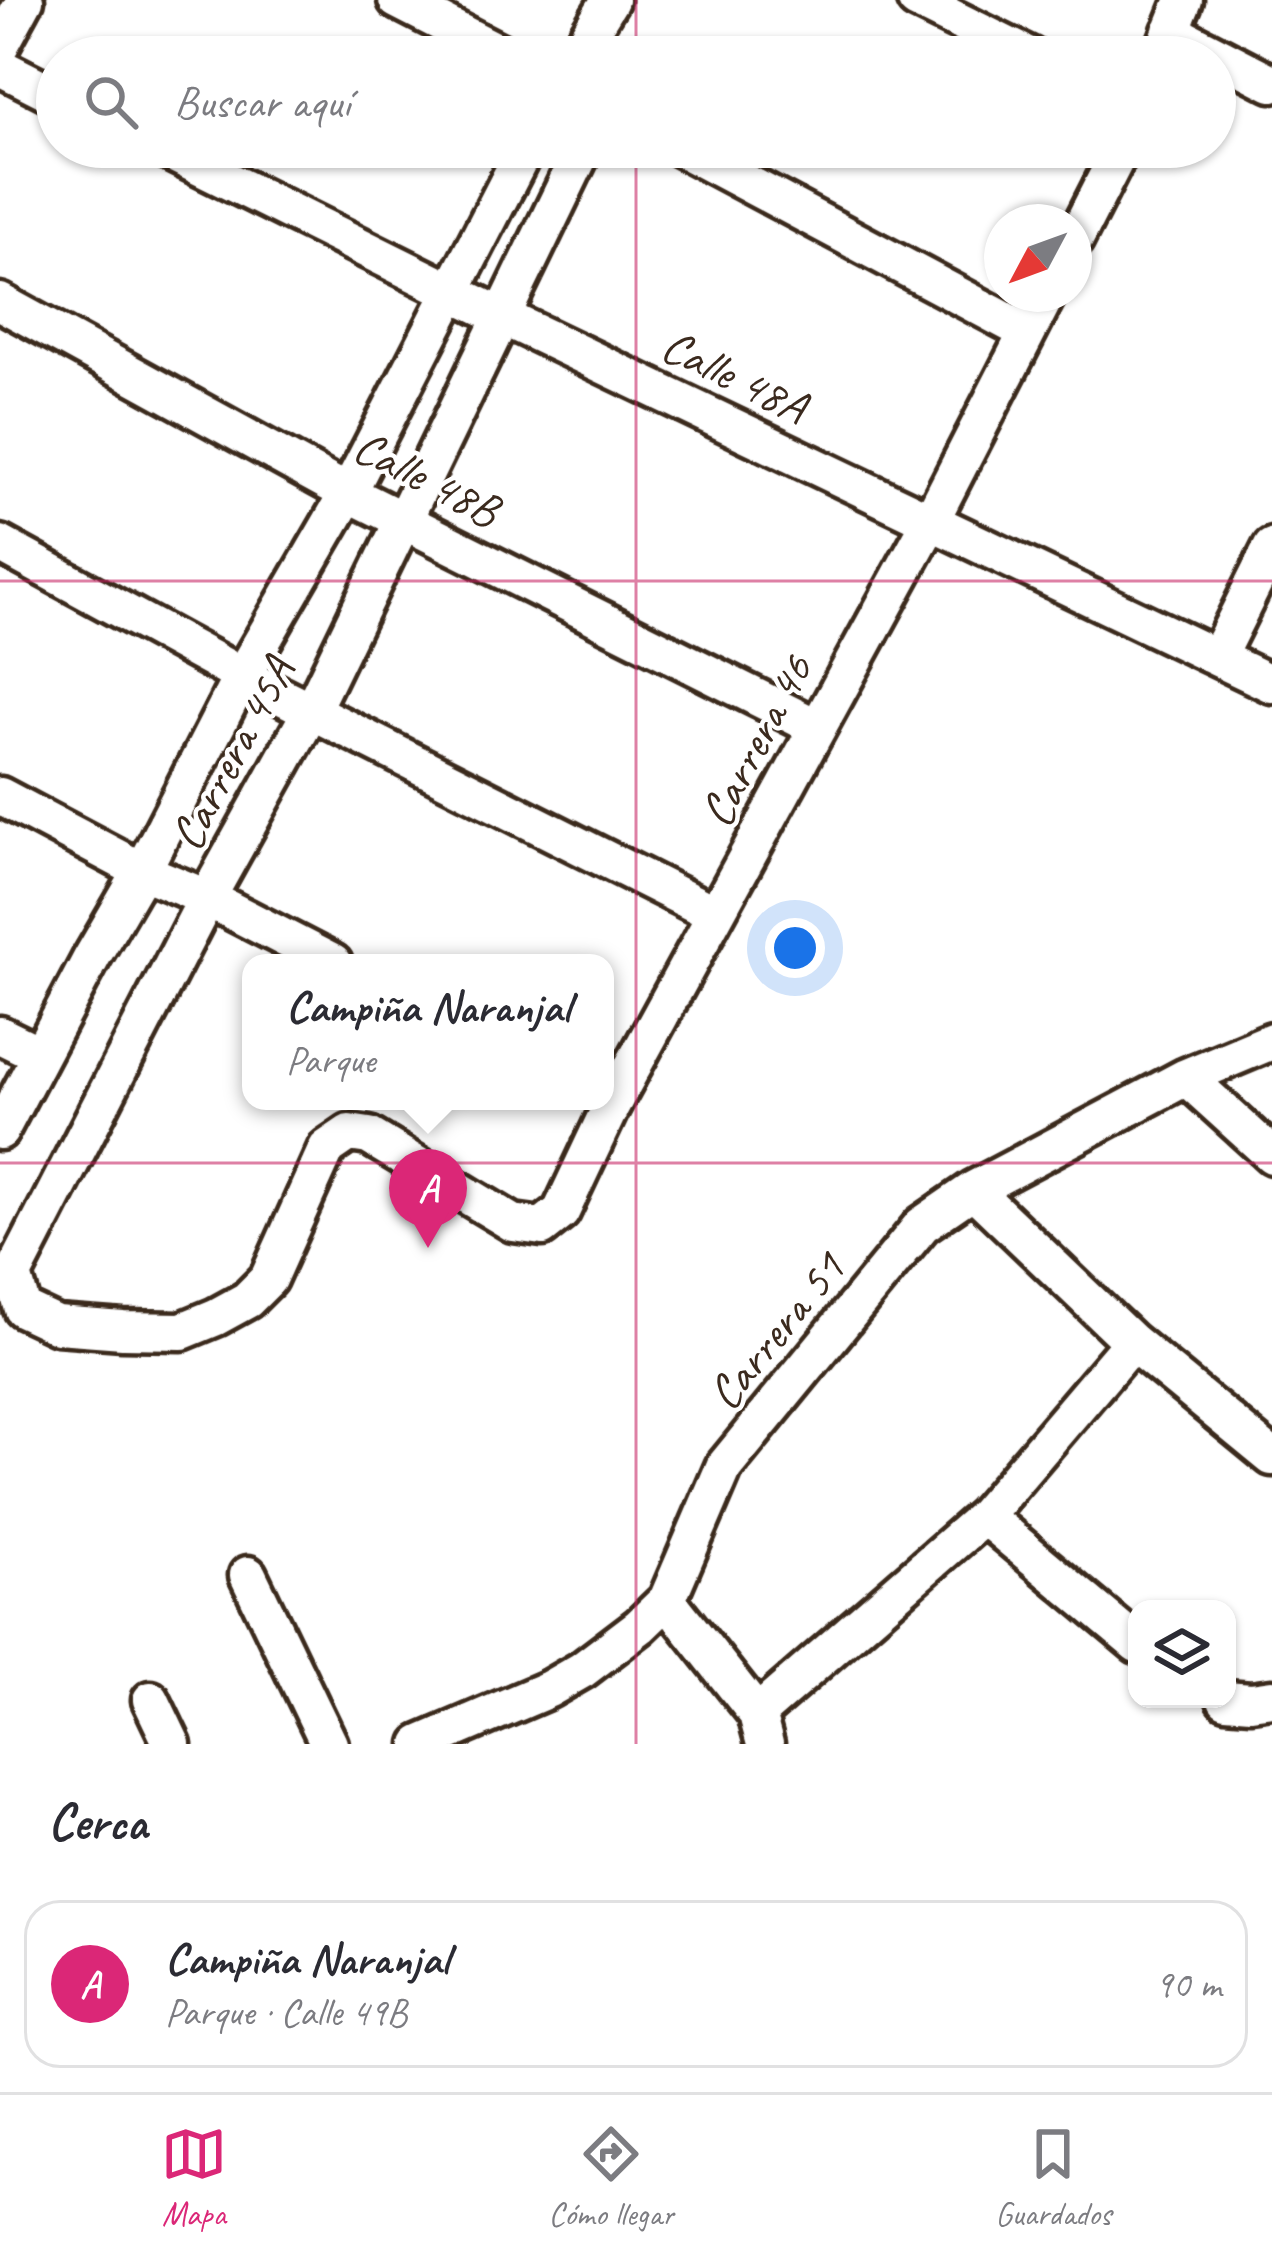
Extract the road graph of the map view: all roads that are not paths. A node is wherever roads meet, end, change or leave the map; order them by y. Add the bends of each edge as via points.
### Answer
1 (25, 0) edge
2 (397, 0) edge
3 (610, 0) edge
4 (916, 0) edge
5 (467, 36) edge
6 (588, 36) edge
7 (989, 36) edge
8 (0, 46) edge
9 (1236, 64) edge
10 (0, 68) edge
11 (1272, 83) edge
12 (36, 86) edge
13 (202, 168) edge
14 (515, 168) edge
15 (574, 168) edge
16 (719, 168) edge
17 (1111, 168) edge
18 (1092, 206) edge
19 (451, 291) junction
20 (0, 302) edge
21 (1038, 312) edge
22 (503, 317) junction
23 (1027, 332) junction
24 (348, 493) junction
25 (404, 520) junction
26 (930, 522) junction
27 (0, 544) edge
28 (1272, 547) edge
29 (1217, 657) junction
30 (242, 676) junction
31 (1272, 684) edge
32 (311, 711) junction
33 (816, 727) junction
34 (0, 796) edge
35 (142, 871) junction
36 (207, 898) junction
37 (716, 914) junction
38 (316, 954) edge
39 (0, 1035) edge
40 (1272, 1041) edge
41 (39, 1054) junction
42 (1186, 1077) junction
43 (614, 1090) edge
44 (604, 1110) edge
45 (0, 1131) edge
46 (349, 1133) joint
47 (1272, 1155) edge
48 (973, 1190) junction
49 (1132, 1342) junction
50 (1272, 1457) edge
51 (984, 1516) junction
52 (248, 1575) dead end
53 (667, 1600) junction
54 (1128, 1636) edge
55 (1272, 1698) edge
56 (151, 1700) dead end
57 (1236, 1700) edge
58 (761, 1729) edge
59 (172, 1744) edge
60 (329, 1744) edge
61 (421, 1744) edge

1 - 8 street
2 - 5 street
3 - 6 street
4 - 7 street
9 - 11 street
10 - 12 street
13 - 19 street, Calle 48A
14 - 19 street, Carrera 45A
15 - 22 street, Carrera 45A
16 - 23 street
17 - 18 street
19 - 22 street, Calle 48A
19 - 24 street, Carrera 45A
20 - 24 street, Calle 48B
21 - 23 street, Carrera 46
22 - 25 street, Carrera 45A
22 - 26 street, Calle 48A
23 - 26 street, Carrera 46
24 - 25 street, Calle 48B
24 - 30 street, Carrera 45A
25 - 32 street, Carrera 45A
25 - 33 street, Calle 48B
26 - 29 street, Calle 48A
26 - 33 street, Carrera 46
27 - 30 street
28 - 29 street
29 - 31 street, Calle 48A
30 - 32 street
30 - 35 street, Carrera 45A
32 - 36 street, Carrera 45A
32 - 37 street
33 - 37 street, Carrera 46
34 - 35 street
35 - 36 street
35 - 41 street, Carrera 45A
36 - 38 street
36 - 46 street, Carrera 45A via 13,1275 23,1309 57,1325 123,1330 182,1331 217,1317 268,1279 327,1148
37 - 43 street, Carrera 46
39 - 41 street
40 - 42 street, Carrera 51
41 - 45 street, Carrera 45A
42 - 47 street
42 - 48 street, Carrera 51
44 - 46 street, Carrera 46 via 561,1212 542,1227 513,1223 370,1136
48 - 49 street
48 - 53 street, Carrera 51 via 922,1225 724,1467
49 - 50 street
49 - 51 street
51 - 54 street
51 - 58 street
52 - 60 street
53 - 58 street
53 - 61 street, Carrera 51 via 582,1670
55 - 57 street
56 - 59 street

